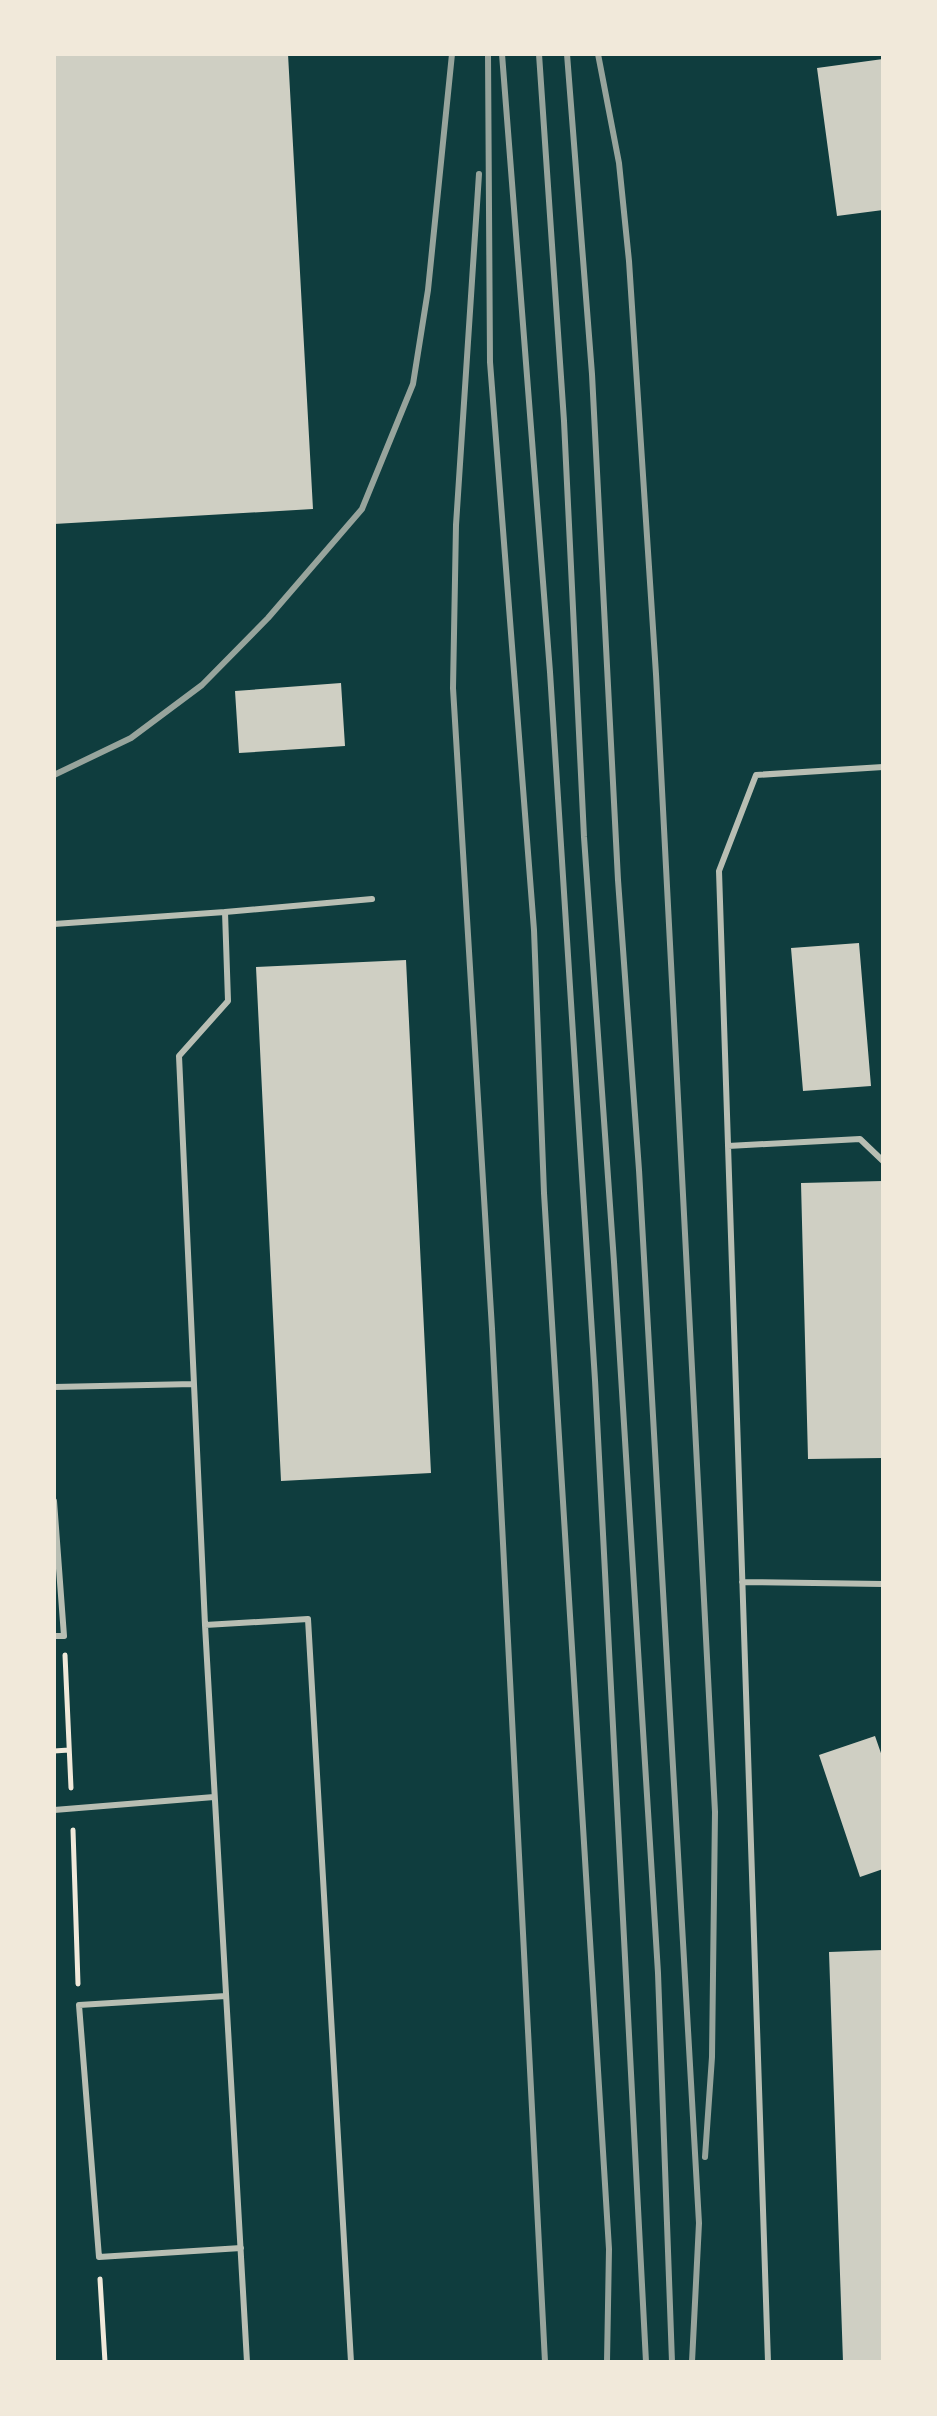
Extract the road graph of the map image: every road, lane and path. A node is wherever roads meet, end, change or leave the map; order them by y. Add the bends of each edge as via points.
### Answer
1 (883, 767) edge
2 (372, 899) dead end
3 (225, 912) junction
4 (54, 924) edge
5 (728, 1146) junction
6 (883, 1161) edge
7 (194, 1384) junction
8 (54, 1387) edge
9 (54, 1501) edge
10 (742, 1582) junction
11 (883, 1584) edge
12 (205, 1625) junction
13 (54, 1636) edge
14 (69, 1750) dead end
15 (54, 1751) edge
16 (214, 1797) junction
17 (54, 1810) edge
18 (226, 1996) junction
19 (241, 2248) junction
20 (99, 2257) junction
21 (105, 2362) edge
22 (247, 2362) edge
23 (351, 2362) edge
24 (768, 2362) edge

1 - 5 lane via 756,775 719,871
2 - 3 lane
3 - 4 lane
3 - 7 lane via 228,1001 179,1056
5 - 6 lane via 860,1139
5 - 10 lane
7 - 8 lane
7 - 12 lane
9 - 13 lane via 64,1636
10 - 11 lane
10 - 24 lane
12 - 16 lane
12 - 23 lane via 308,1619
14 - 15 path
16 - 17 lane
16 - 18 lane
18 - 19 lane
18 - 20 lane via 79,2005
19 - 20 lane
19 - 22 lane
20 - 21 path

